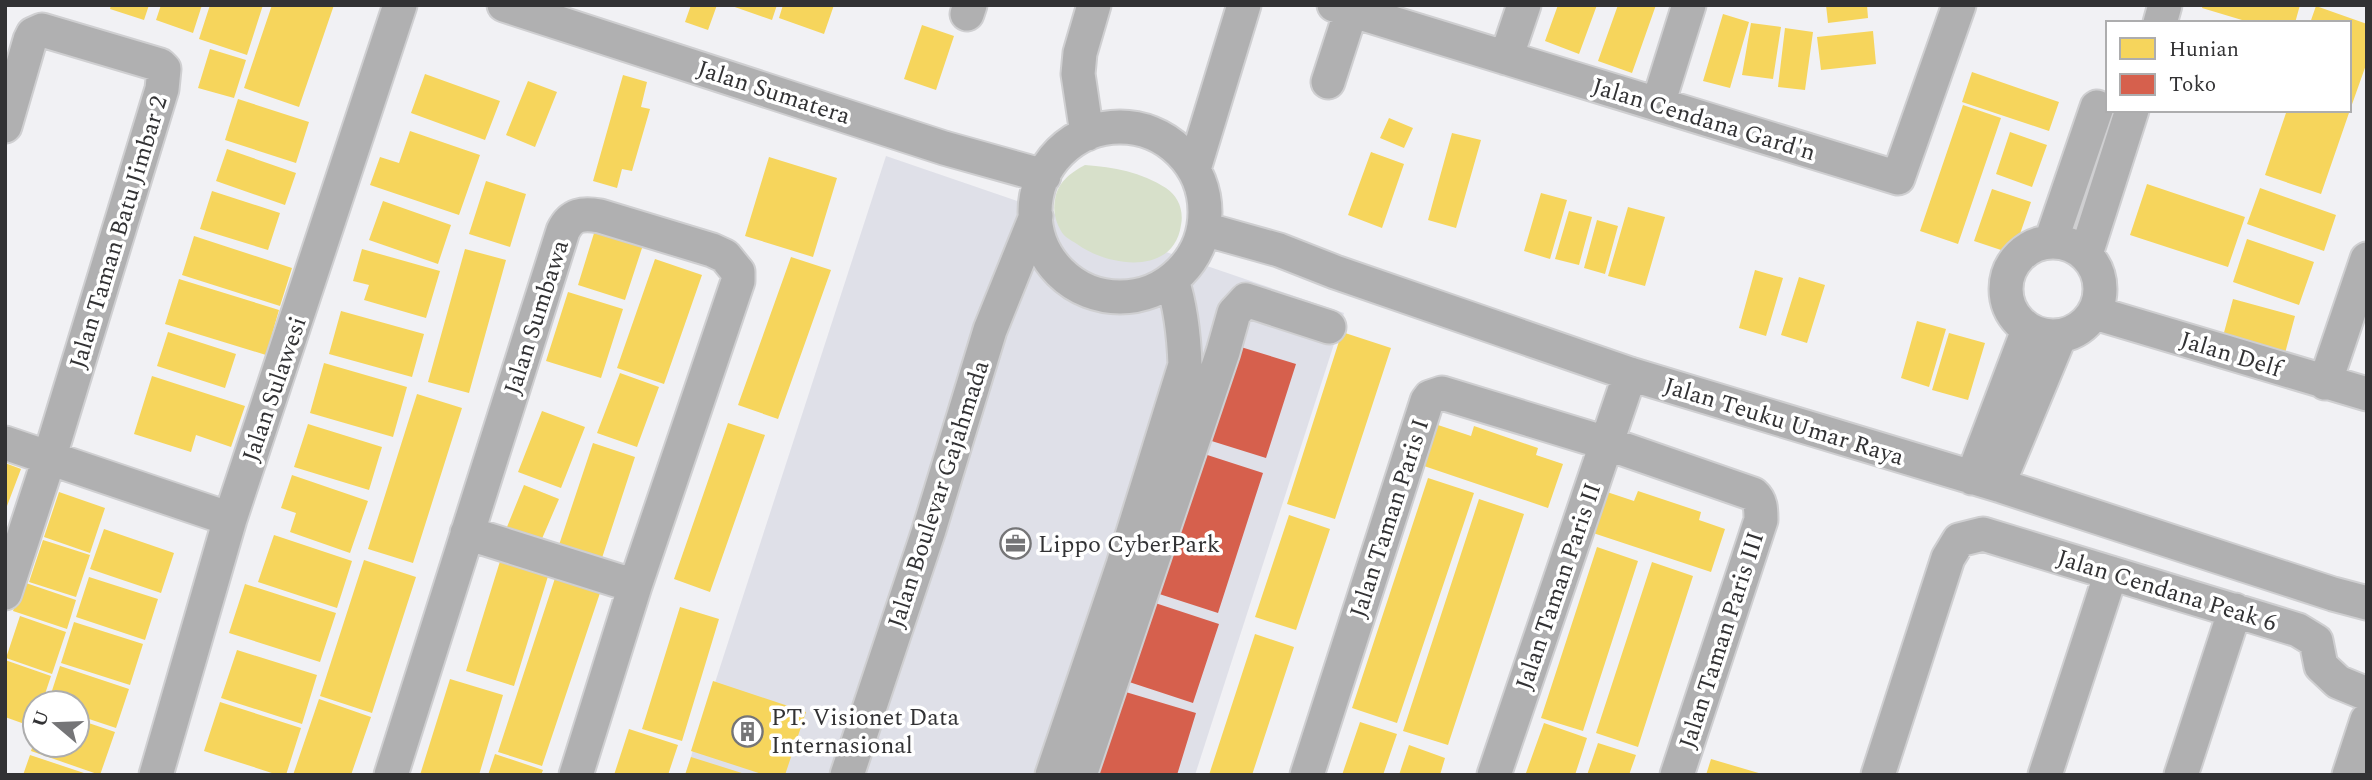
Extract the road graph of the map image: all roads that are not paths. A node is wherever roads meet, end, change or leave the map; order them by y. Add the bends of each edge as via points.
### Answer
1 (400, 5) edge
2 (504, 5) edge
3 (1094, 5) edge
4 (1244, 5) edge
5 (1524, 5) edge
6 (1689, 5) edge
7 (1959, 5) edge
8 (1346, 7) edge
9 (1506, 58) junction
10 (1328, 82) dead end
11 (1658, 104) junction
12 (2097, 107) dead end
13 (2131, 112) edge
14 (5, 125) edge
15 (1087, 134) junction
16 (1194, 169) junction
17 (1044, 176) junction
18 (1036, 216) junction
19 (1204, 229) junction
20 (2051, 241) junction
21 (2086, 254) junction
22 (2367, 260) edge
23 (1172, 280) junction
24 (2095, 313) junction
25 (1329, 327) dead end
26 (2028, 330) junction
27 (1184, 335) junction
28 (2060, 336) junction
29 (2325, 383) junction
30 (1626, 386) junction
31 (2367, 394) edge
32 (1204, 409) junction
33 (5, 443) edge
34 (1606, 443) junction
35 (50, 458) junction
36 (1985, 481) junction
37 (230, 519) junction
38 (467, 533) junction
39 (2111, 573) junction
40 (635, 586) junction
41 (5, 593) edge
42 (2367, 603) edge
43 (2235, 610) junction
44 (2367, 695) edge
45 (2367, 720) edge
46 (156, 775) edge
47 (391, 775) edge
48 (576, 775) edge
49 (847, 775) edge
50 (1052, 775) edge
51 (1080, 775) edge
52 (1307, 775) edge
53 (1494, 775) edge
54 (1677, 775) edge
55 (1878, 775) edge
56 (2045, 775) edge
57 (2181, 775) edge
58 (2349, 775) edge

1 - 37 street, Jalan Sulawesi
2 - 17 street, Jalan Sumatera
3 - 15 street via 1078,74
4 - 16 street
5 - 9 street
6 - 11 street
7 - 11 street, Jalan Cendana Gard'n via 1898,178
8 - 9 street, Jalan Cendana Gard'n
8 - 10 street
9 - 11 street, Jalan Cendana Gard'n
12 - 20 street
13 - 21 street
14 - 35 street, Jalan Taman Batu Jimbar 2 via 30,40 41,30 164,69 162,89
15 - 16 street via 1117,127 1147,131 1182,152
15 - 17 street via 1062,151
16 - 19 street via 1202,188
17 - 18 street
18 - 23 street via 1039,236 1059,271 1094,293 1134,296
18 - 49 street, Jalan Boulevar Gajahmada via 990,330
19 - 23 street via 1186,266
19 - 30 street, Jalan Teuku Umar Raya via 1279,250
20 - 21 street via 2076,246
20 - 26 street via 2023,252 2007,277 2009,307
21 - 24 street via 2101,282
22 - 29 street
23 - 27 street
24 - 28 street via 2074,332
24 - 29 street, Jalan Delf
25 - 32 street via 1246,300 1234,313
26 - 28 street
26 - 36 street
27 - 32 street
27 - 50 street via 1185,365
28 - 36 street
29 - 31 street, Jalan Delf
30 - 34 street, Jalan Taman Paris II
30 - 36 street, Jalan Teuku Umar Raya
32 - 51 street
33 - 35 street
34 - 52 street, Jalan Taman Paris I via 1446,393 1430,397
34 - 53 street, Jalan Taman Paris II
34 - 54 street, Jalan Taman Paris III via 1753,494 1761,507
35 - 37 street
35 - 41 street
36 - 42 street, Jalan Teuku Umar Raya
37 - 46 street, Jalan Sulawesi
38 - 40 street
38 - 40 street, Jalan Sumbawa via 567,222 586,213 712,250 733,264 738,281
38 - 47 street, Jalan Sumbawa
39 - 43 street, Jalan Cendana Peak 6
39 - 55 street, Jalan Cendana Peak 6 via 1983,534 1959,540 1948,558
39 - 56 street
40 - 48 street, Jalan Sumbawa
43 - 44 street, Jalan Cendana Peak 6 via 2298,629 2316,641 2321,666 2339,682
43 - 57 street
45 - 58 street

